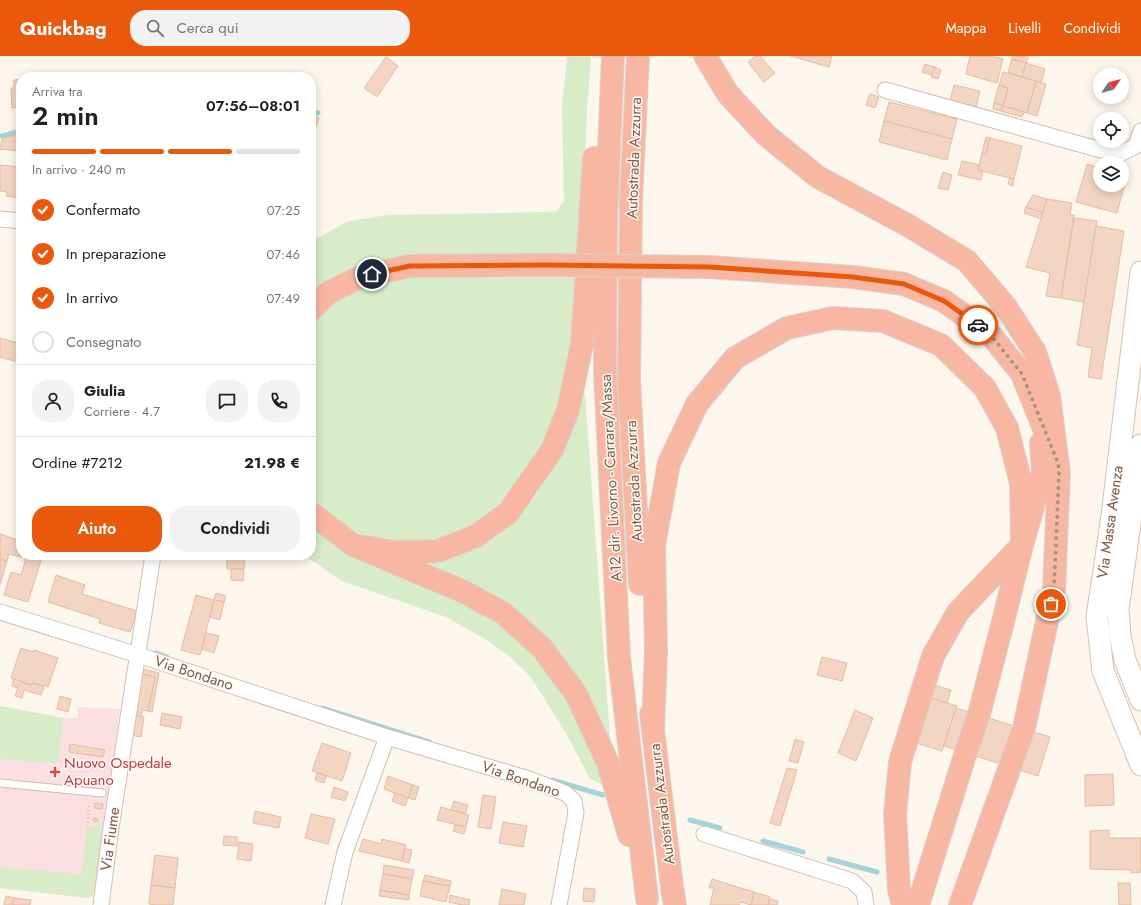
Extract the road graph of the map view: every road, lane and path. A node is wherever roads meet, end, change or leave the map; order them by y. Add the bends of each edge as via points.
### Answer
1 (608, 56) edge
2 (613, 56) edge
3 (638, 56) edge
4 (705, 56) edge
5 (885, 90) dead end
6 (1141, 131) edge
7 (0, 219) edge
8 (16, 221) edge
9 (1141, 272) edge
10 (316, 305) edge
11 (1039, 416) junction
12 (1141, 445) edge
13 (1058, 463) junction
14 (316, 517) edge
15 (353, 545) junction
16 (1022, 545) junction
17 (152, 560) edge
18 (0, 612) edge
19 (138, 655) junction
20 (1141, 700) edge
21 (653, 729) junction
22 (387, 737) junction
23 (1141, 765) edge
24 (0, 784) edge
25 (102, 793) dead end
26 (704, 834) dead end
27 (647, 902) edge
28 (100, 905) edge
29 (333, 905) edge
30 (560, 905) edge
31 (675, 905) edge
32 (866, 905) edge
33 (903, 905) edge
34 (918, 905) edge
35 (960, 905) edge

1 - 15 highway via 596,138 582,344 568,410 552,450 508,513 476,536 438,551 396,552
2 - 27 highway, A12 dir. Livorno - Carrara/Massa via 606,219 605,372 619,657
3 - 21 highway, Autostrada Azzurra via 631,199 629,380 644,664
4 - 13 highway via 728,94 766,135 818,177 909,226 967,261 1006,307 1034,352 1049,396
5 - 6 street via 1120,154 1136,146
7 - 8 street
9 - 23 main road, Via Massa Avenza via 1112,516 1097,617 1103,671
10 - 11 highway, bridge via 328,293 360,277 410,266 709,267 853,277 904,284 944,301 990,334 1022,374
11 - 13 highway
11 - 16 highway via 1043,472
12 - 20 main road, Via Massa Avenza via 1118,609 1125,660
13 - 35 highway via 1054,589 1024,728
14 - 15 highway
15 - 27 highway via 462,591 503,613 542,648 576,694 608,762
16 - 21 highway via 1021,483 1007,428 985,388 941,345 883,321 832,318 787,328 735,358 697,404 669,463 654,545 656,651
16 - 33 highway via 958,612 933,656 900,762 895,814 899,890
16 - 34 highway via 979,714
17 - 19 street, Via Fiume
18 - 19 street, Via Bondano
19 - 22 street, Via Bondano
19 - 28 street, Via Fiume
21 - 31 highway, Autostrada Azzurra
22 - 29 street via 345,852
22 - 30 street, Via Bondano via 530,780 565,793 574,801 576,813
24 - 25 lane
26 - 32 street via 852,881 864,892

